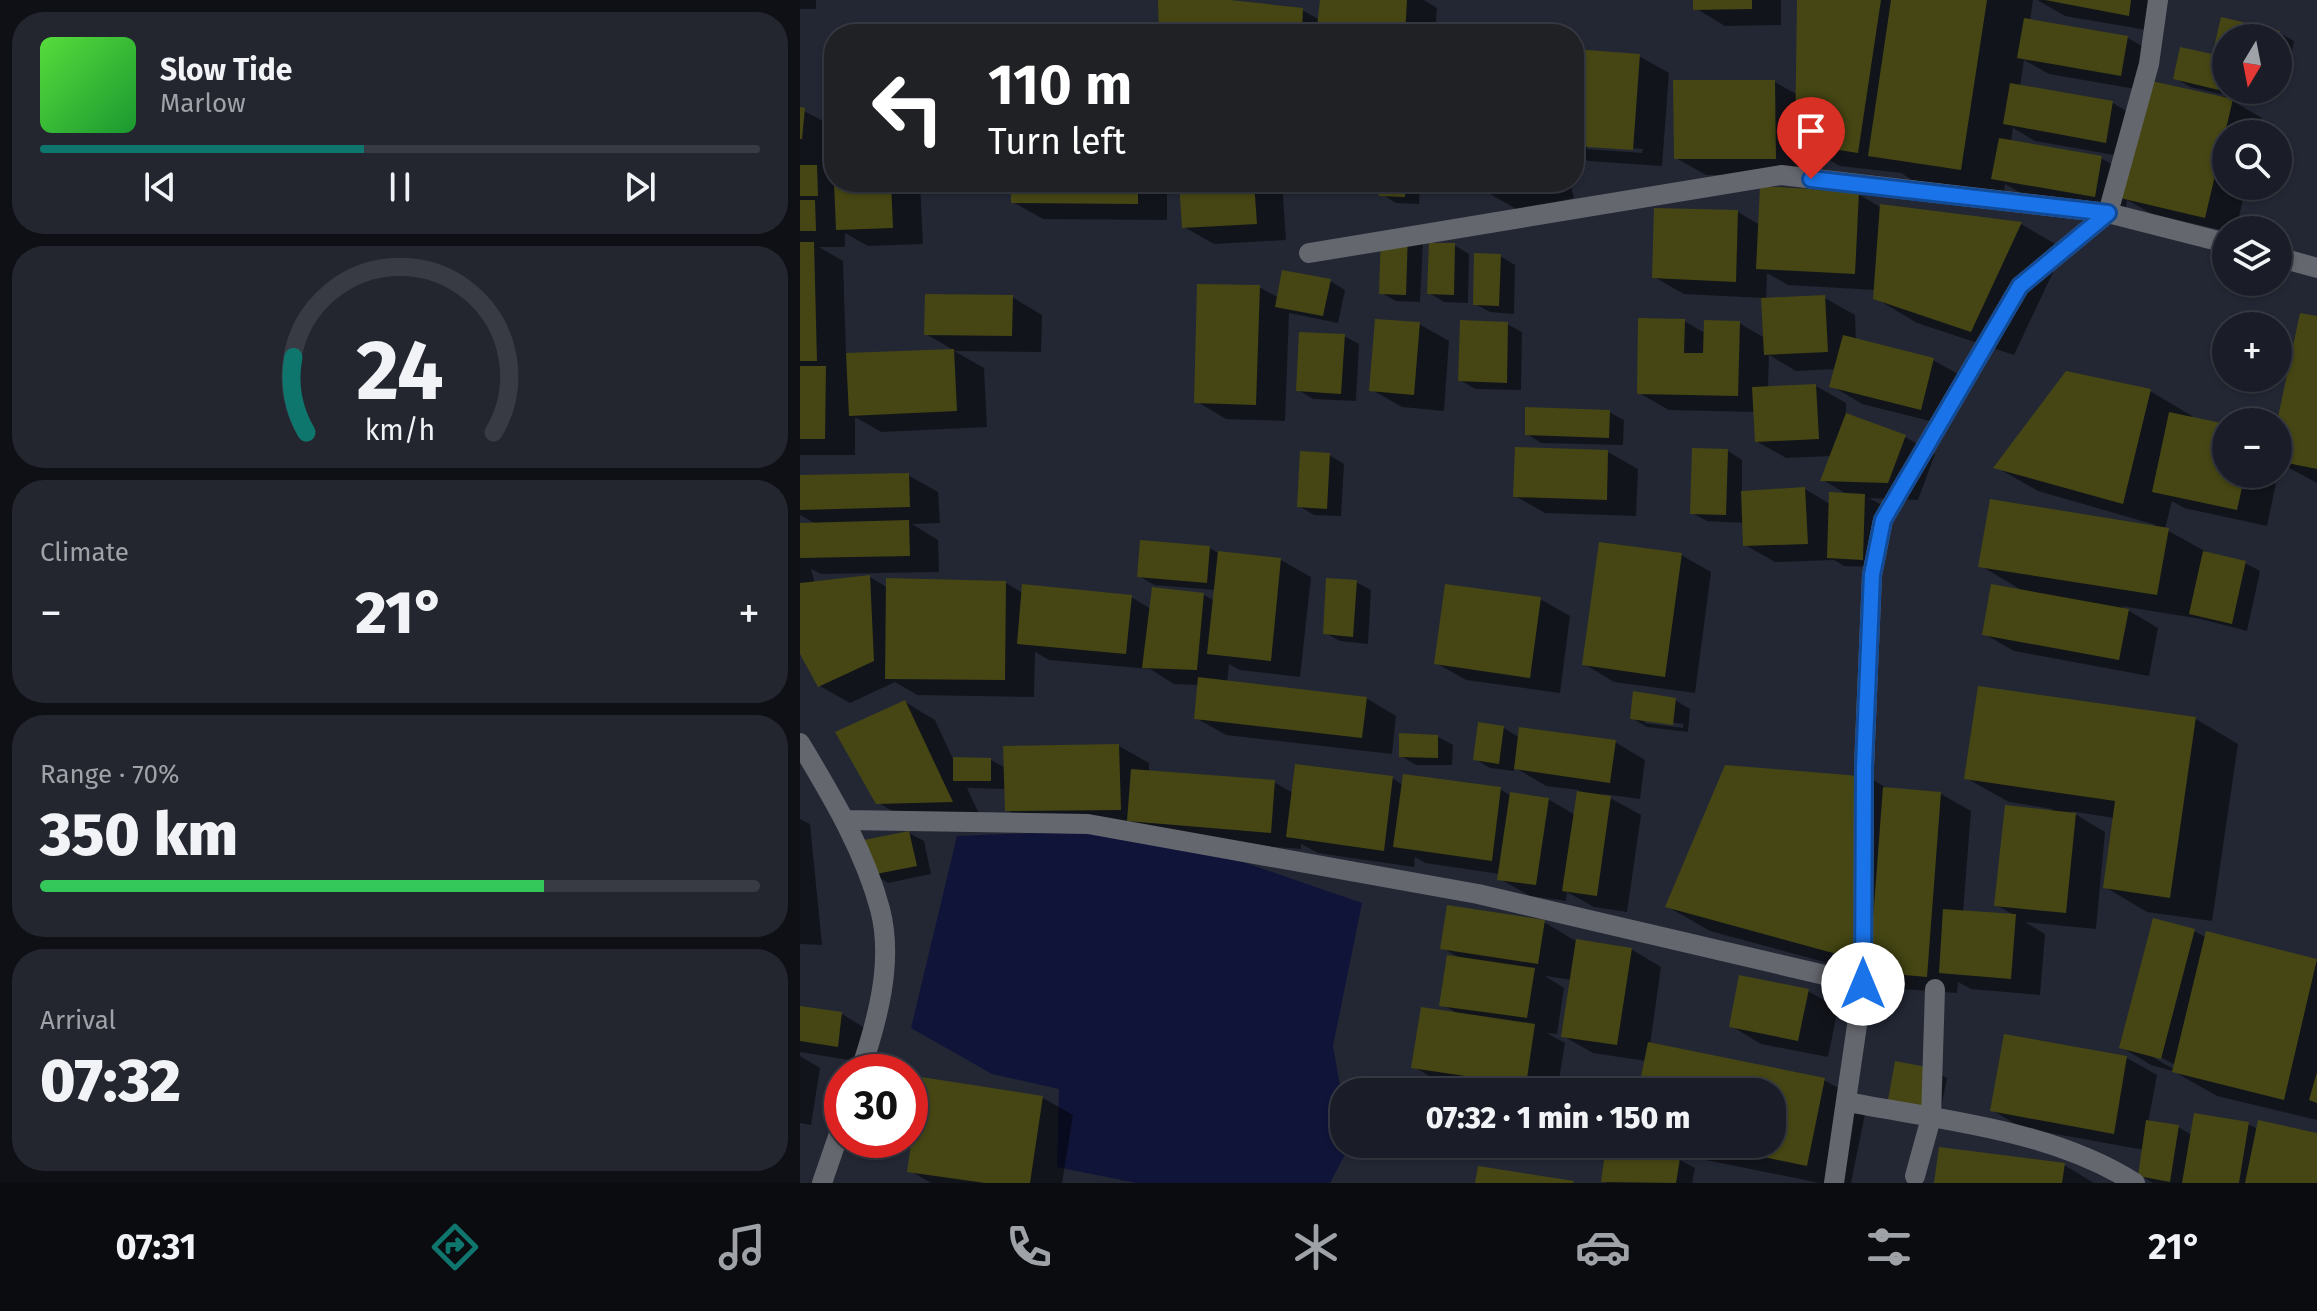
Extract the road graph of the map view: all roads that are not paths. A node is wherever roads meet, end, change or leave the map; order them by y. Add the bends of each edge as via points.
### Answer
1 (2158, 0) edge
2 (2108, 213) junction
3 (2212, 239) edge
4 (1309, 253) dead end
5 (2292, 261) edge
6 (2317, 268) edge
7 (800, 743) edge
8 (846, 820) junction
9 (1863, 984) junction
10 (1935, 989) dead end
11 (866, 1054) edge
12 (1847, 1102) junction
13 (1931, 1118) junction
14 (831, 1158) edge
15 (1915, 1176) dead end
16 (822, 1183) edge
17 (1834, 1183) edge
18 (2135, 1183) edge

1 - 2 street via 2149,64
2 - 3 street
2 - 4 street via 1781,175
2 - 9 street via 2020,286 1883,520 1871,591
5 - 6 street
7 - 8 street
8 - 9 street via 1088,824 1478,894
8 - 11 street via 881,911 883,964 877,1021
9 - 12 street
10 - 13 street
12 - 13 street
12 - 17 street
13 - 15 street
13 - 18 street via 2034,1140 2089,1158
14 - 16 street

